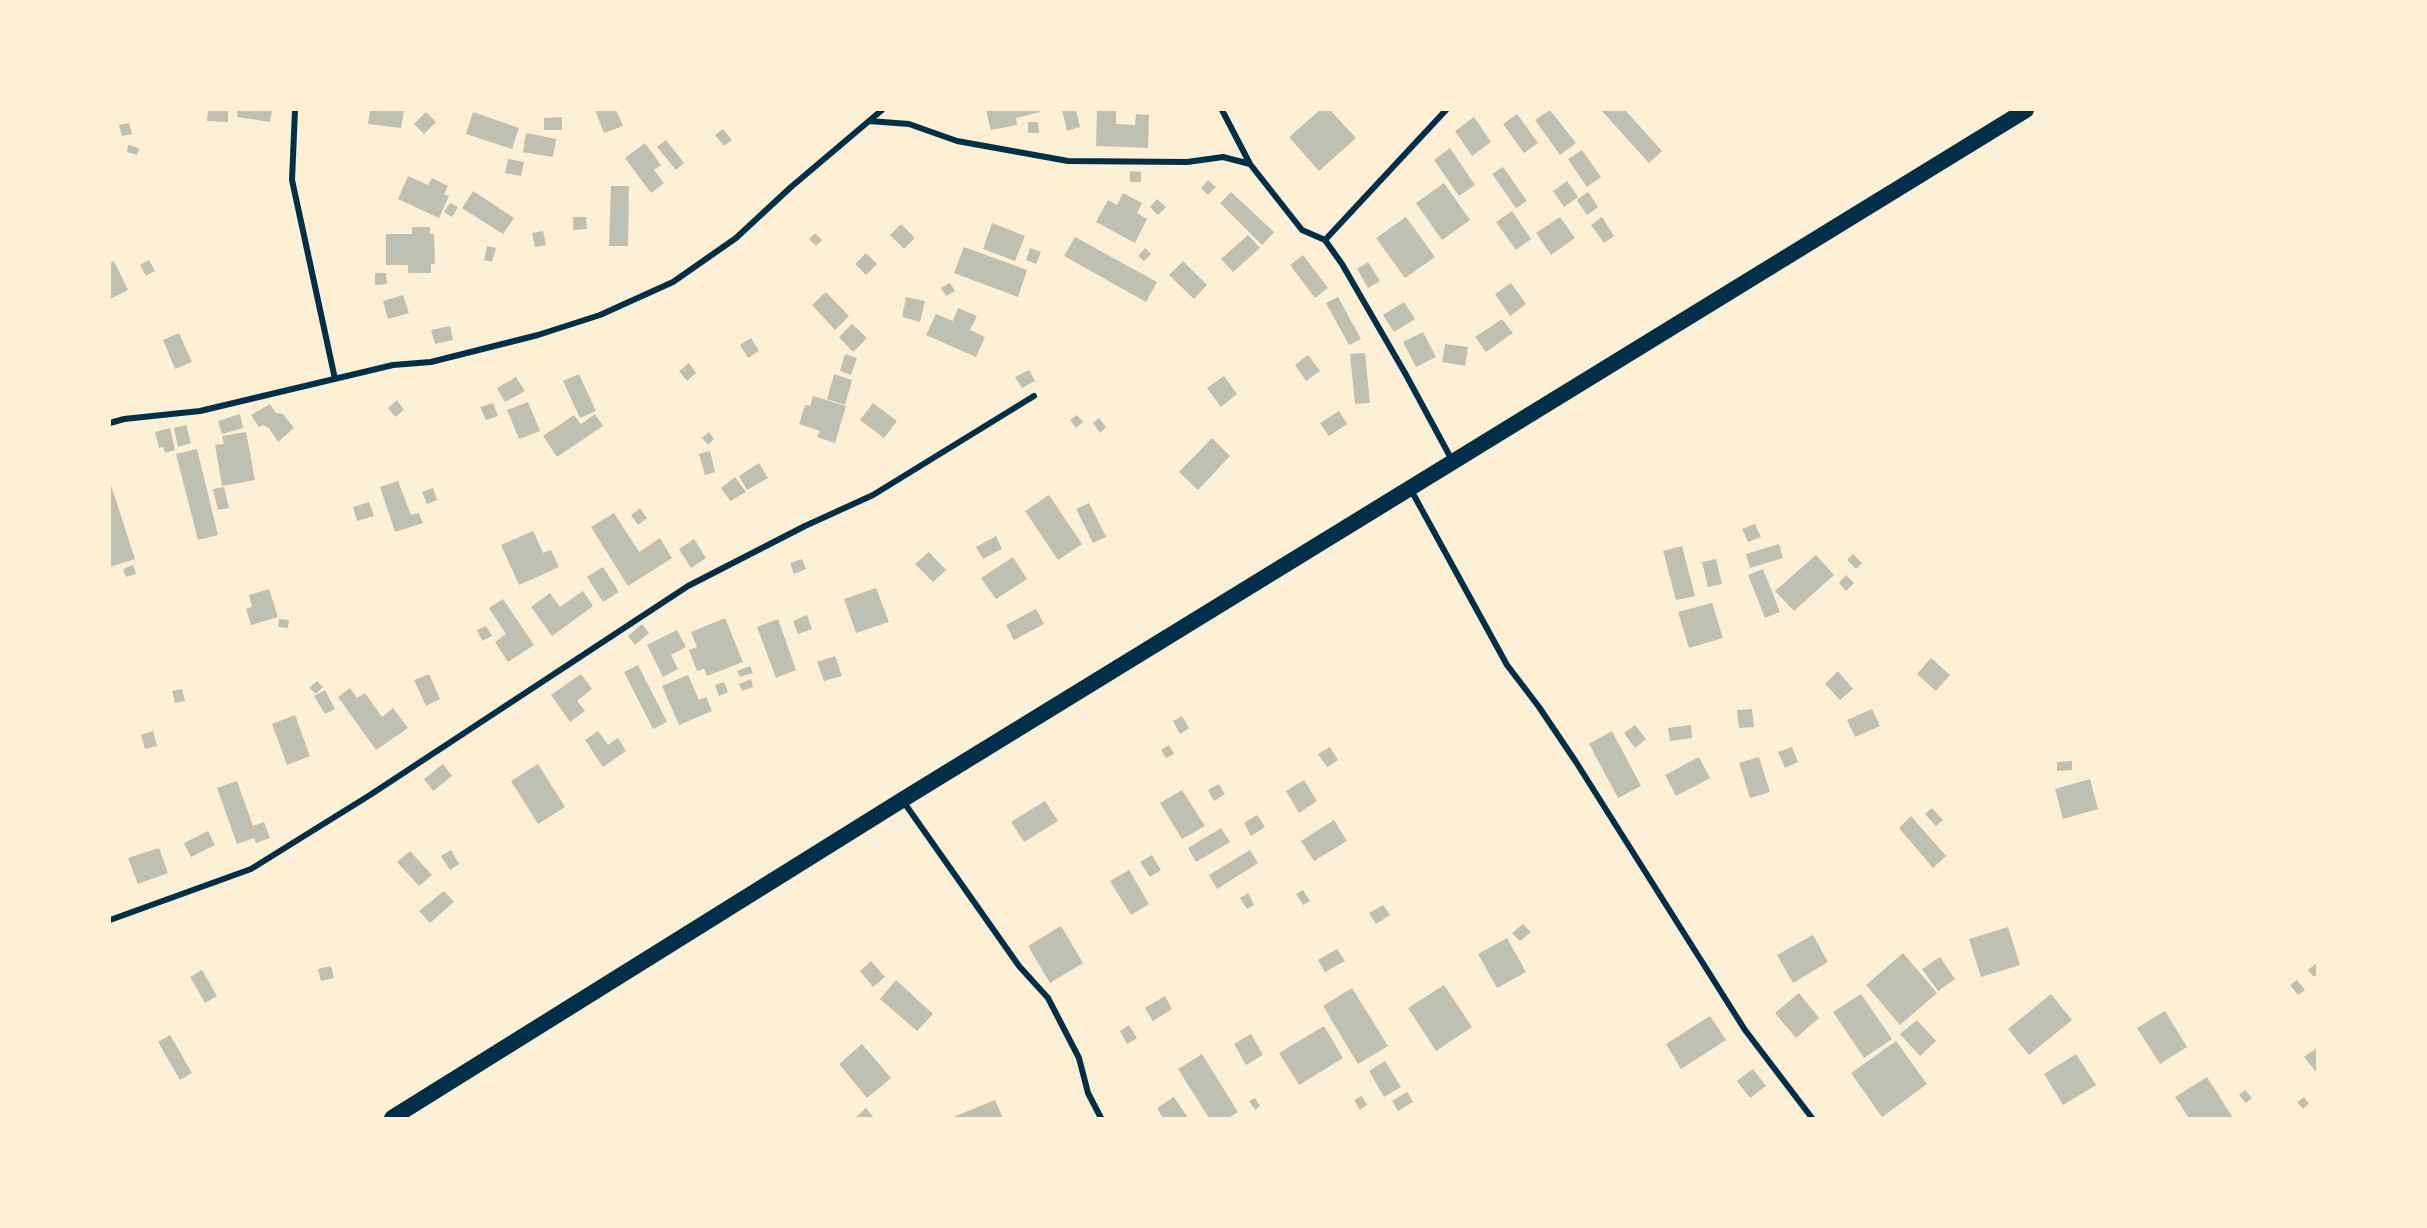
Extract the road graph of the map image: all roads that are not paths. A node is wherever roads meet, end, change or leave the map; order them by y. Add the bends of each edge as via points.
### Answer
1 (295, 110) edge
2 (882, 110) edge
3 (1222, 110) edge
4 (1446, 110) edge
5 (2026, 110) edge
6 (869, 121) junction
7 (1250, 164) junction
8 (1324, 240) junction
9 (335, 379) junction
10 (1034, 396) dead end
11 (110, 423) edge
12 (1453, 463) junction
13 (1410, 490) junction
14 (902, 800) junction
15 (110, 920) edge
16 (392, 1119) edge
17 (1101, 1119) edge
18 (1812, 1119) edge

1 - 9 street via 292,180
2 - 6 street
3 - 7 street
4 - 8 street
5 - 12 highway
6 - 7 street via 909,124 957,141 1068,161 1187,162 1224,157
6 - 9 street via 736,238 673,282 600,315 538,335 431,362 393,365
7 - 8 street via 1302,230
8 - 12 street via 1366,305
9 - 11 street via 200,411
10 - 15 street via 873,495 688,586 251,869
12 - 13 highway
13 - 14 highway
13 - 18 street via 1507,665 1555,731 1745,1030
14 - 16 highway
14 - 17 street via 1019,966 1048,998 1079,1058 1088,1093

